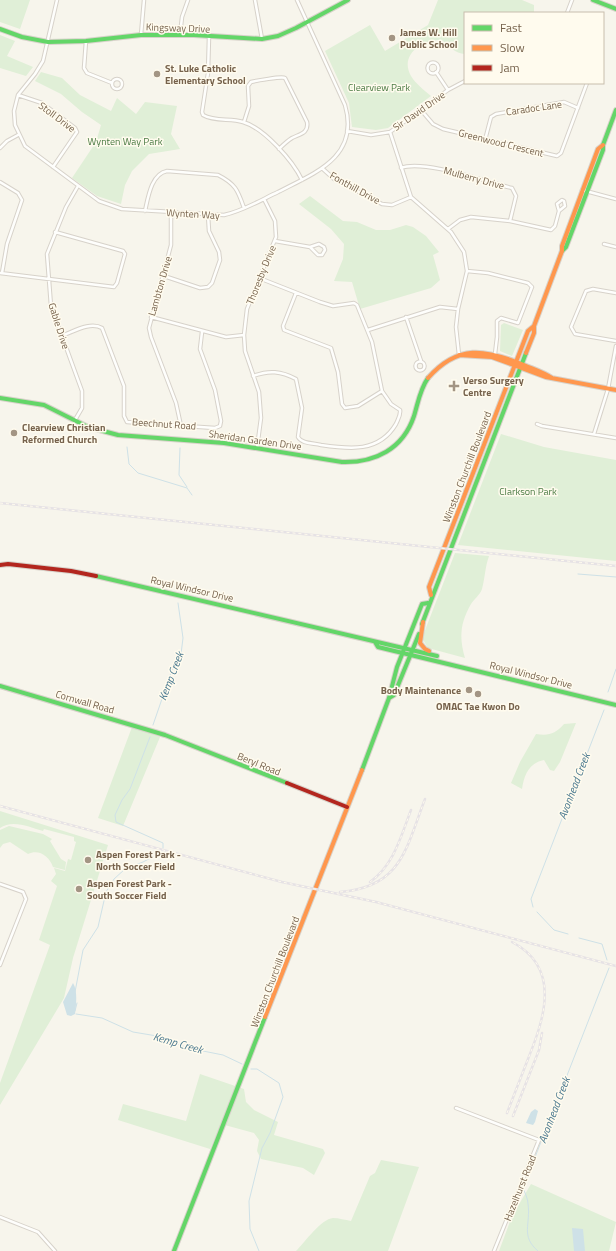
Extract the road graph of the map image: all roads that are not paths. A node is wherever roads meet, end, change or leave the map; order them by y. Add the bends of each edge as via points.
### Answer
1 (56, 0) edge
2 (144, 0) edge
3 (188, 0) edge
4 (255, 0) edge
5 (297, 0) edge
6 (348, 0) edge
7 (572, 0) edge
8 (593, 0) edge
9 (616, 9) edge
10 (567, 12) edge
11 (307, 22) junction
12 (0, 29) edge
13 (141, 35) junction
14 (180, 35) junction
15 (209, 37) junction
16 (262, 39) junction
17 (86, 41) junction
18 (48, 42) junction
19 (436, 72) junction
20 (464, 82) edge
21 (112, 83) junction
22 (588, 84) edge
23 (448, 90) junction
24 (18, 95) junction
25 (578, 108) junction
26 (421, 110) junction
27 (616, 110) edge
28 (244, 122) junction
29 (347, 131) junction
30 (390, 132) junction
31 (18, 135) junction
32 (485, 140) junction
33 (603, 145) junction
34 (0, 148) edge
35 (279, 149) junction
36 (52, 167) junction
37 (323, 168) junction
38 (401, 168) junction
39 (302, 180) junction
40 (0, 182) edge
41 (78, 186) junction
42 (582, 190) junction
43 (588, 191) junction
44 (411, 196) junction
45 (264, 199) junction
46 (616, 199) edge
47 (244, 208) junction
48 (145, 211) junction
49 (559, 211) dead end
50 (171, 213) junction
51 (208, 215) junction
52 (510, 221) junction
53 (448, 229) junction
54 (55, 232) junction
55 (275, 241) junction
56 (604, 244) dead end
57 (616, 247) edge
58 (310, 248) junction
59 (562, 251) junction
60 (467, 272) junction
61 (1, 273) edge
62 (164, 276) junction
63 (259, 278) junction
64 (48, 280) junction
65 (296, 293) junction
66 (616, 293) edge
67 (458, 308) junction
68 (151, 317) junction
69 (406, 318) junction
70 (534, 326) junction
71 (368, 330) junction
72 (202, 332) junction
73 (244, 335) junction
74 (61, 336) junction
75 (616, 341) edge
76 (616, 346) edge
77 (495, 354) junction
78 (460, 355) junction
79 (421, 361) dead end
80 (515, 364) junction
81 (521, 366) junction
82 (253, 376) junction
83 (608, 389) junction
84 (616, 390) edge
85 (382, 392) junction
86 (0, 398) edge
87 (75, 420) junction
88 (537, 424) dead end
89 (181, 426) junction
90 (594, 434) junction
91 (616, 438) edge
92 (257, 448) junction
93 (1, 563) edge
94 (431, 594) junction
95 (428, 603) junction
96 (423, 622) junction
97 (375, 642) junction
98 (406, 648) junction
99 (413, 650) junction
100 (403, 653) junction
101 (411, 655) junction
102 (437, 656) junction
103 (441, 660) junction
104 (0, 686) edge
105 (389, 698) junction
106 (616, 705) edge
107 (165, 735) joint
108 (347, 807) junction
109 (0, 884) edge
110 (0, 965) edge
111 (456, 1108) dead end
112 (0, 1217) edge
113 (55, 1251) edge
114 (174, 1251) edge
115 (494, 1251) edge

1 - 18 street
2 - 13 street
3 - 14 street via 182,17
4 - 16 street
5 - 11 street, Wynten Way
6 - 11 main road, Kingsway Drive
7 - 10 street
8 - 9 main road
11 - 16 main road, Kingsway Drive via 278,36
11 - 29 street, Wynten Way via 345,105 348,117
12 - 18 main road, Kingsway Drive
13 - 14 main road, Kingsway Drive
13 - 17 main road, Kingsway Drive
14 - 15 main road, Kingsway Drive
15 - 16 main road, Kingsway Drive
15 - 28 street via 208,73 202,112 207,117
17 - 18 main road, Kingsway Drive
17 - 21 street via 84,68 87,73
18 - 24 street via 43,61
19 - 19 street via 429,71 430,63 438,65
19 - 23 street
20 - 23 street, Sir David Drive
21 - 21 street via 118,79 122,85 116,89 112,87
22 - 25 street, Greenwood Crescent
23 - 26 street, Sir David Drive
24 - 31 street via 14,111
24 - 36 street, Stoll Drive via 42,103 76,128 77,132
25 - 32 street, Caradoc Lane via 564,102 496,114 491,117
25 - 32 street, Greenwood Crescent via 561,154 557,156
26 - 30 street, Sir David Drive
26 - 32 street, Greenwood Crescent via 438,127
27 - 33 main road, Winston Churchill Boulevard
28 - 35 street
28 - 35 street via 249,106 248,86 251,82 282,76 285,78 307,127 304,132
29 - 30 street, Sir David Drive via 371,135
29 - 37 street, Wynten Way via 338,154
30 - 38 street
31 - 34 street
31 - 36 street, Wynten Way via 32,152
33 - 42 main road, Winston Churchill Boulevard via 598,149
33 - 43 main road, Winston Churchill Boulevard via 604,150
35 - 39 street via 292,163
36 - 41 street, Wynten Way
37 - 39 street, Wynten Way
37 - 44 street, Fonthill Drive via 334,179 382,204 392,205
38 - 44 street
38 - 52 street, Mulberry Drive via 423,165 512,188 516,196
39 - 45 street, Wynten Way
40 - 61 street via 18,193 22,200 6,244
41 - 48 street, Wynten Way via 99,201 122,209
41 - 54 street, Gable Drive
42 - 43 street
42 - 59 main road, Winston Churchill Boulevard
43 - 46 street
43 - 59 main road, Winston Churchill Boulevard via 566,248
44 - 53 street
45 - 47 street, Wynten Way
45 - 55 street, Thoresby Drive via 277,226
47 - 48 street via 234,184 218,175 167,171 156,178 151,187
47 - 51 street, Wynten Way via 224,215
48 - 50 street, Wynten Way
49 - 52 street via 555,226 551,230
50 - 51 street, Wynten Way
50 - 62 street, Lambton Drive via 171,245
51 - 62 street via 209,231 220,260 212,283 208,287 200,288
52 - 53 street via 467,218
53 - 60 street via 464,252
54 - 64 street, Gable Drive via 47,254
54 - 64 street via 125,254 114,287
55 - 58 street
55 - 63 street, Thoresby Drive
56 - 57 street
58 - 58 street via 318,255 322,255 325,250 324,246 319,244
59 - 70 main road, Winston Churchill Boulevard
60 - 67 street
60 - 77 street via 488,273 528,283 532,287 518,323 501,318 497,321
61 - 64 street
62 - 68 street, Lambton Drive
63 - 65 street
63 - 73 street, Thoresby Drive via 247,309
64 - 74 street, Gable Drive via 50,306
65 - 71 street via 333,306 354,303
65 - 85 street via 284,323 284,330 331,348 338,372 342,404 345,408 358,406
66 - 75 street via 593,289 586,291 571,330 575,334
67 - 69 street via 440,307
67 - 78 street via 456,334
68 - 72 street
68 - 89 street, Lambton Drive via 151,337 176,403
69 - 71 street
69 - 79 street
70 - 80 main road, Winston Churchill Boulevard via 528,331
70 - 81 main road, Winston Churchill Boulevard via 534,333
71 - 85 street
72 - 73 street via 226,337
72 - 89 street, Beechnut Road via 200,348 215,390 221,424 215,428
73 - 82 street, Thoresby Drive via 245,352
74 - 87 street, Gable Drive via 82,391 82,408
74 - 89 street, Beechnut Road via 85,327 102,328 124,386 125,420 131,423
76 - 83 street
77 - 78 main road, Sheridan Garden Drive via 473,352
77 - 80 main road, Sheridan Garden Drive
78 - 80 main road via 492,357
78 - 92 main road, Sheridan Garden Drive via 444,364 427,380 406,434 393,449 380,456 364,462 351,463
80 - 81 main road
80 - 94 main road, Winston Churchill Boulevard via 429,587
81 - 83 main road via 552,378
81 - 94 main road, Winston Churchill Boulevard via 436,589
82 - 85 street via 268,371 296,379 302,408 298,434 300,440 344,448 369,446 393,429 400,411
82 - 92 street, Thoresby Drive via 259,392 261,412
83 - 84 main road
83 - 90 street
86 - 87 main road, Sheridan Garden Drive via 44,405
87 - 92 main road, Sheridan Garden Drive via 102,432 118,435 212,441
88 - 90 street
90 - 91 street
93 - 97 main road, Royal Windsor Drive via 71,571
94 - 95 main road, Winston Churchill Boulevard
95 - 96 main road, Winston Churchill Boulevard
95 - 98 main road, Winston Churchill Boulevard via 422,604
96 - 99 main road, Winston Churchill Boulevard
96 - 102 main road via 419,635 421,644
97 - 98 main road, Royal Windsor Drive
97 - 100 main road, Royal Windsor Drive via 378,647
98 - 99 main road, Royal Windsor Drive
98 - 100 main road, Winston Churchill Boulevard
99 - 101 main road, Winston Churchill Boulevard
99 - 102 main road, Royal Windsor Drive
100 - 101 main road, Royal Windsor Drive
100 - 105 main road, Winston Churchill Boulevard
101 - 103 main road, Royal Windsor Drive via 438,662
101 - 105 main road, Winston Churchill Boulevard via 394,695
102 - 103 main road
103 - 106 main road, Royal Windsor Drive
104 - 107 main road, Cornwall Road
105 - 108 main road, Winston Churchill Boulevard
107 - 108 main road, Beryl Road
108 - 114 main road, Winston Churchill Boulevard
109 - 110 street via 23,892 26,899
111 - 115 street, Hazelhurst Road via 539,1140
112 - 113 street via 38,1232

